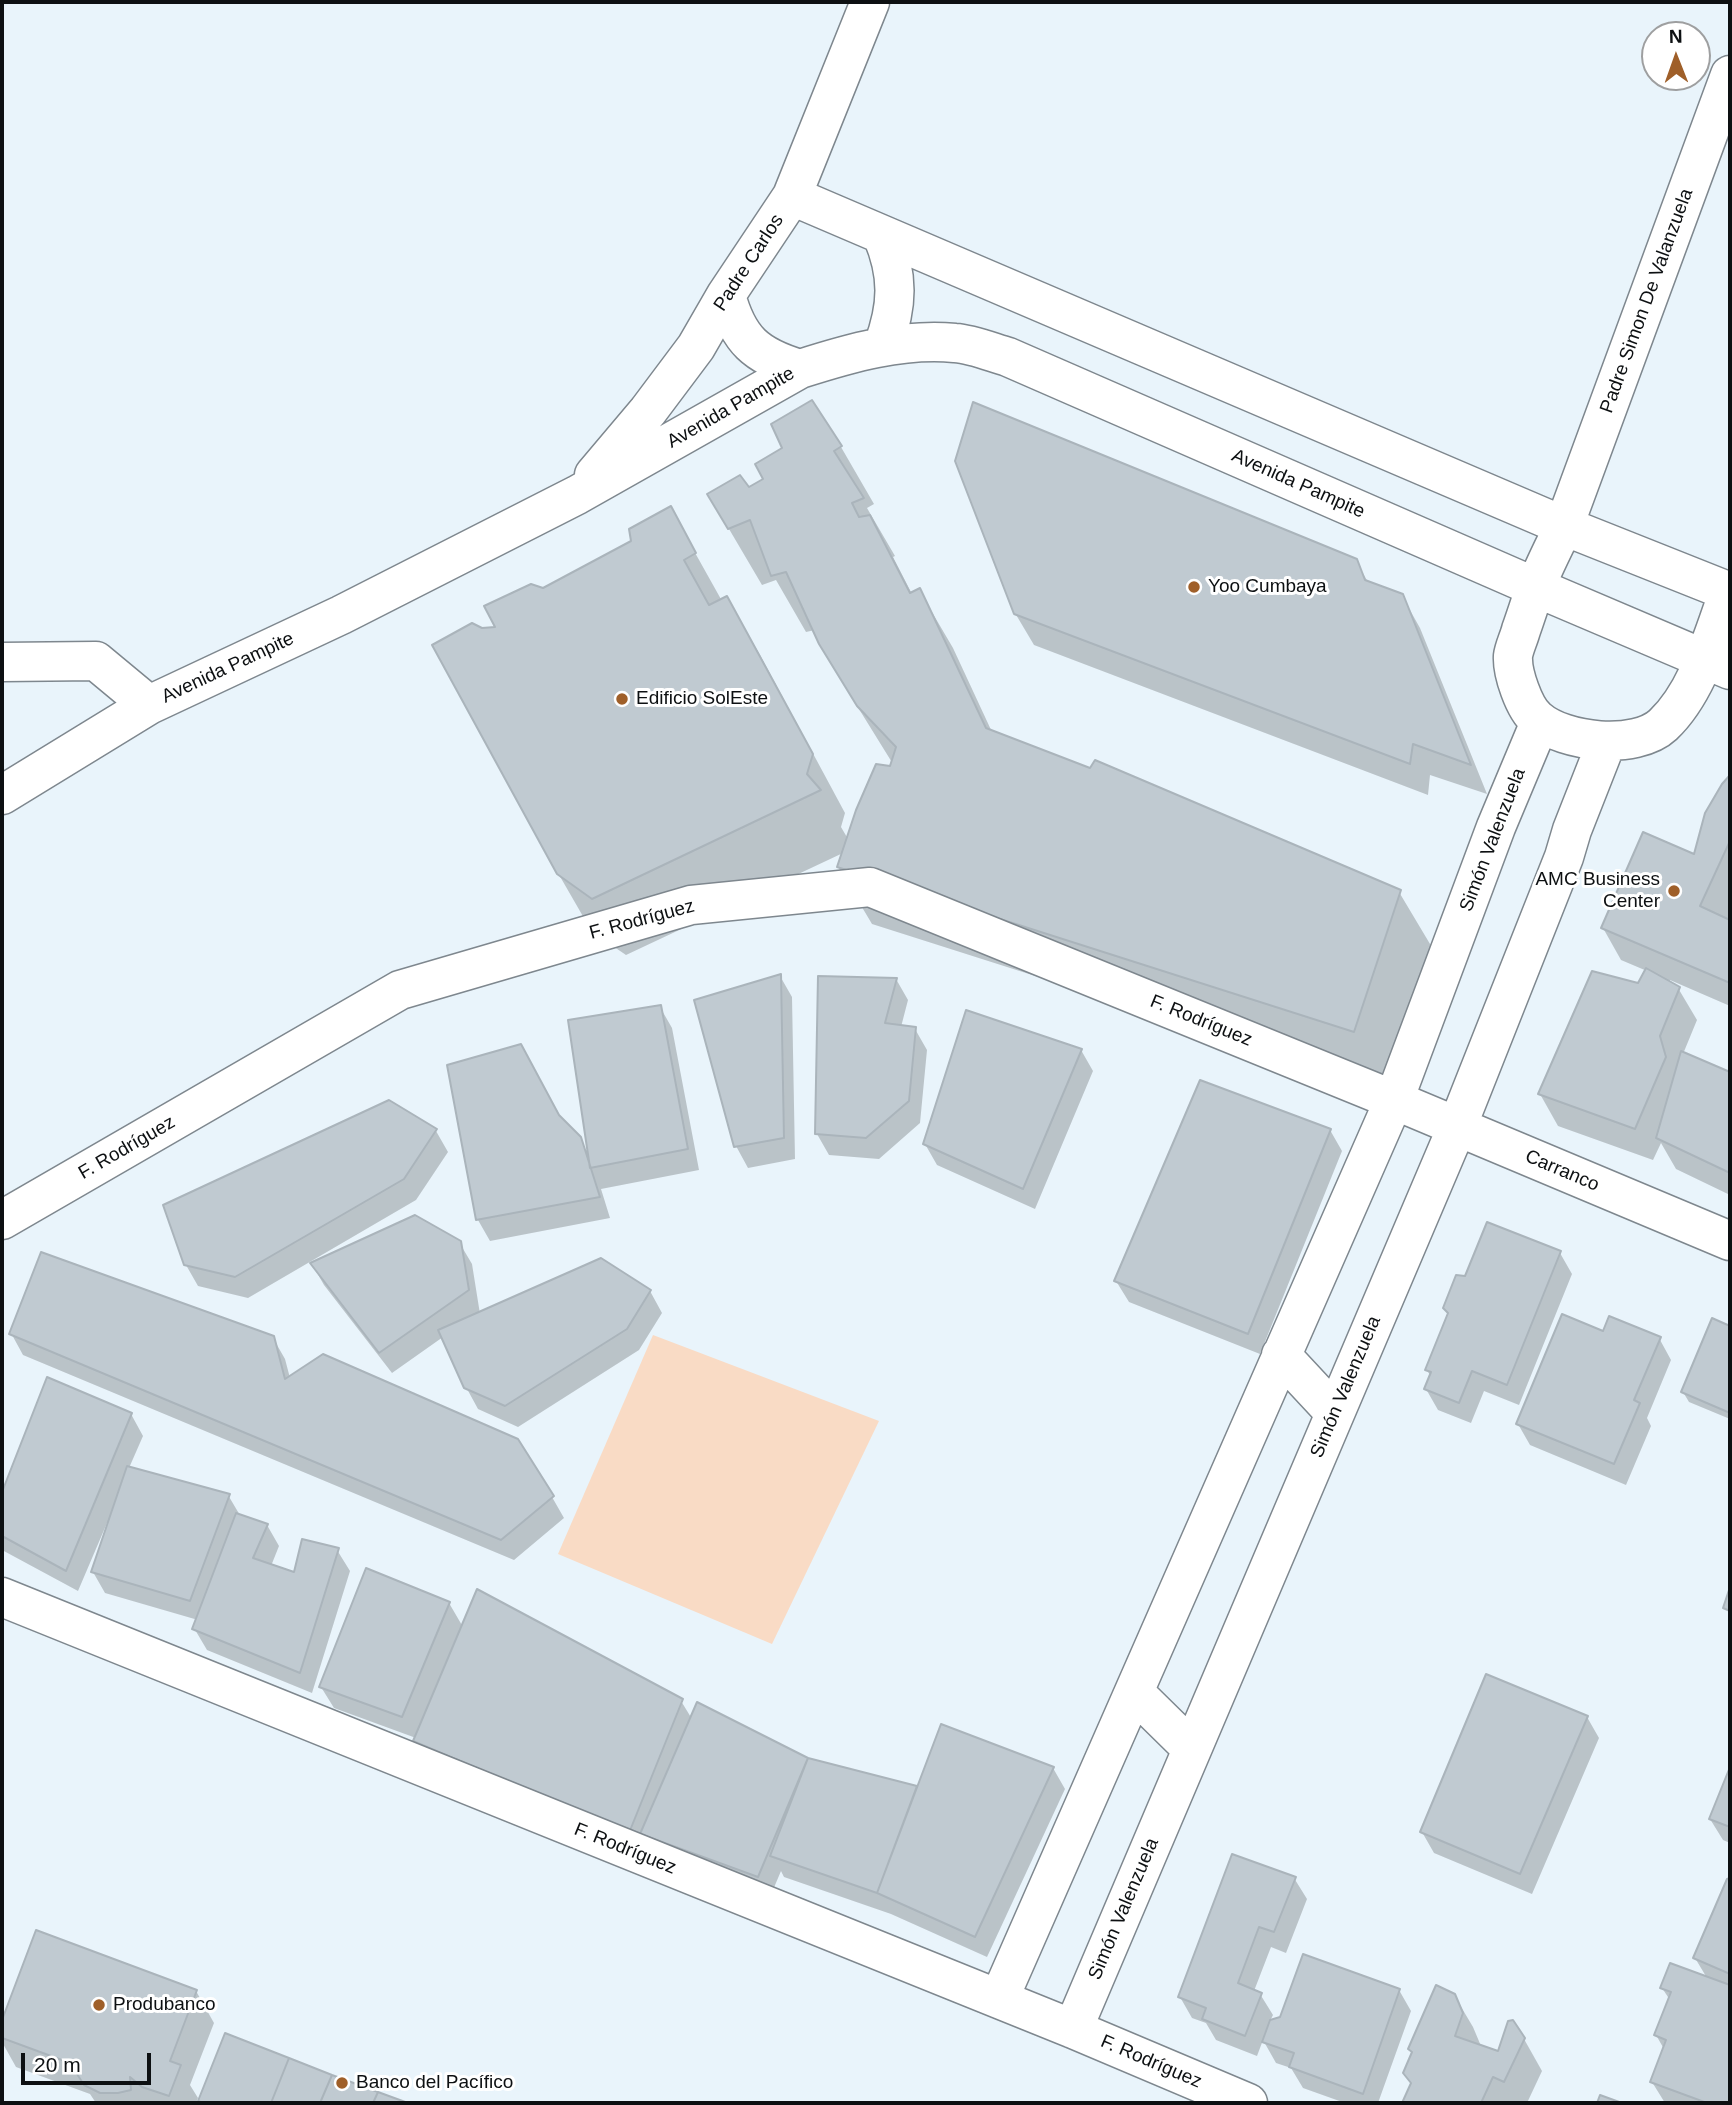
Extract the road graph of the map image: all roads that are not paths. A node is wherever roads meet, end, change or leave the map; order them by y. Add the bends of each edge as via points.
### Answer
1 (870, 2) edge
2 (1730, 75) edge
3 (792, 196) junction
4 (882, 235) junction
5 (726, 295) junction
6 (883, 346) junction
7 (800, 369) junction
8 (577, 495) junction
9 (1564, 526) junction
10 (1535, 587) junction
11 (1730, 592) edge
12 (2, 662) edge
13 (1718, 664) edge
14 (149, 705) junction
15 (1540, 722) junction
16 (1607, 741) junction
17 (2, 795) edge
18 (1394, 1100) junction
19 (1457, 1127) junction
20 (2, 1220) edge
21 (1730, 1241) edge
22 (1281, 1355) junction
23 (1335, 1413) junction
24 (2, 1597) edge
25 (1134, 1692) junction
26 (1192, 1749) junction
27 (999, 1999) junction
28 (1073, 2029) junction
29 (1248, 2103) edge

1 - 3 street, Padre Carlos
2 - 9 street, Padre Simon De Valanzuela
3 - 4 street
3 - 5 street, Padre Carlos
4 - 6 street via 895,279 891,325
4 - 9 street
5 - 7 street via 743,336 769,357
5 - 8 street, Padre Carlos via 696,348
6 - 7 street, Avenida Pampite
6 - 10 street, Avenida Pampite via 958,343 1008,357
7 - 8 street, Avenida Pampite
8 - 14 street, Avenida Pampite via 341,615
9 - 10 street
9 - 11 street
10 - 13 street, Avenida Pampite
10 - 15 street via 1513,656 1520,690
11 - 13 street
12 - 14 street via 96,661
13 - 16 street via 1661,726 1637,739
14 - 17 street, Avenida Pampite
15 - 16 street via 1572,736
15 - 18 street, Simón Valenzuela
16 - 19 street, Simón Valenzuela
18 - 19 street, Carranco
18 - 20 street, F. Rodríguez via 870,887 691,905 400,990
18 - 22 street, Simón Valenzuela
19 - 21 street, Carranco
19 - 23 street, Simón Valenzuela
22 - 23 street
22 - 25 street, Simón Valenzuela
23 - 26 street, Simón Valenzuela
24 - 27 street, F. Rodríguez
25 - 26 street
25 - 27 street, Simón Valenzuela
26 - 28 street, Simón Valenzuela
27 - 28 street, F. Rodríguez
28 - 29 street, F. Rodríguez

